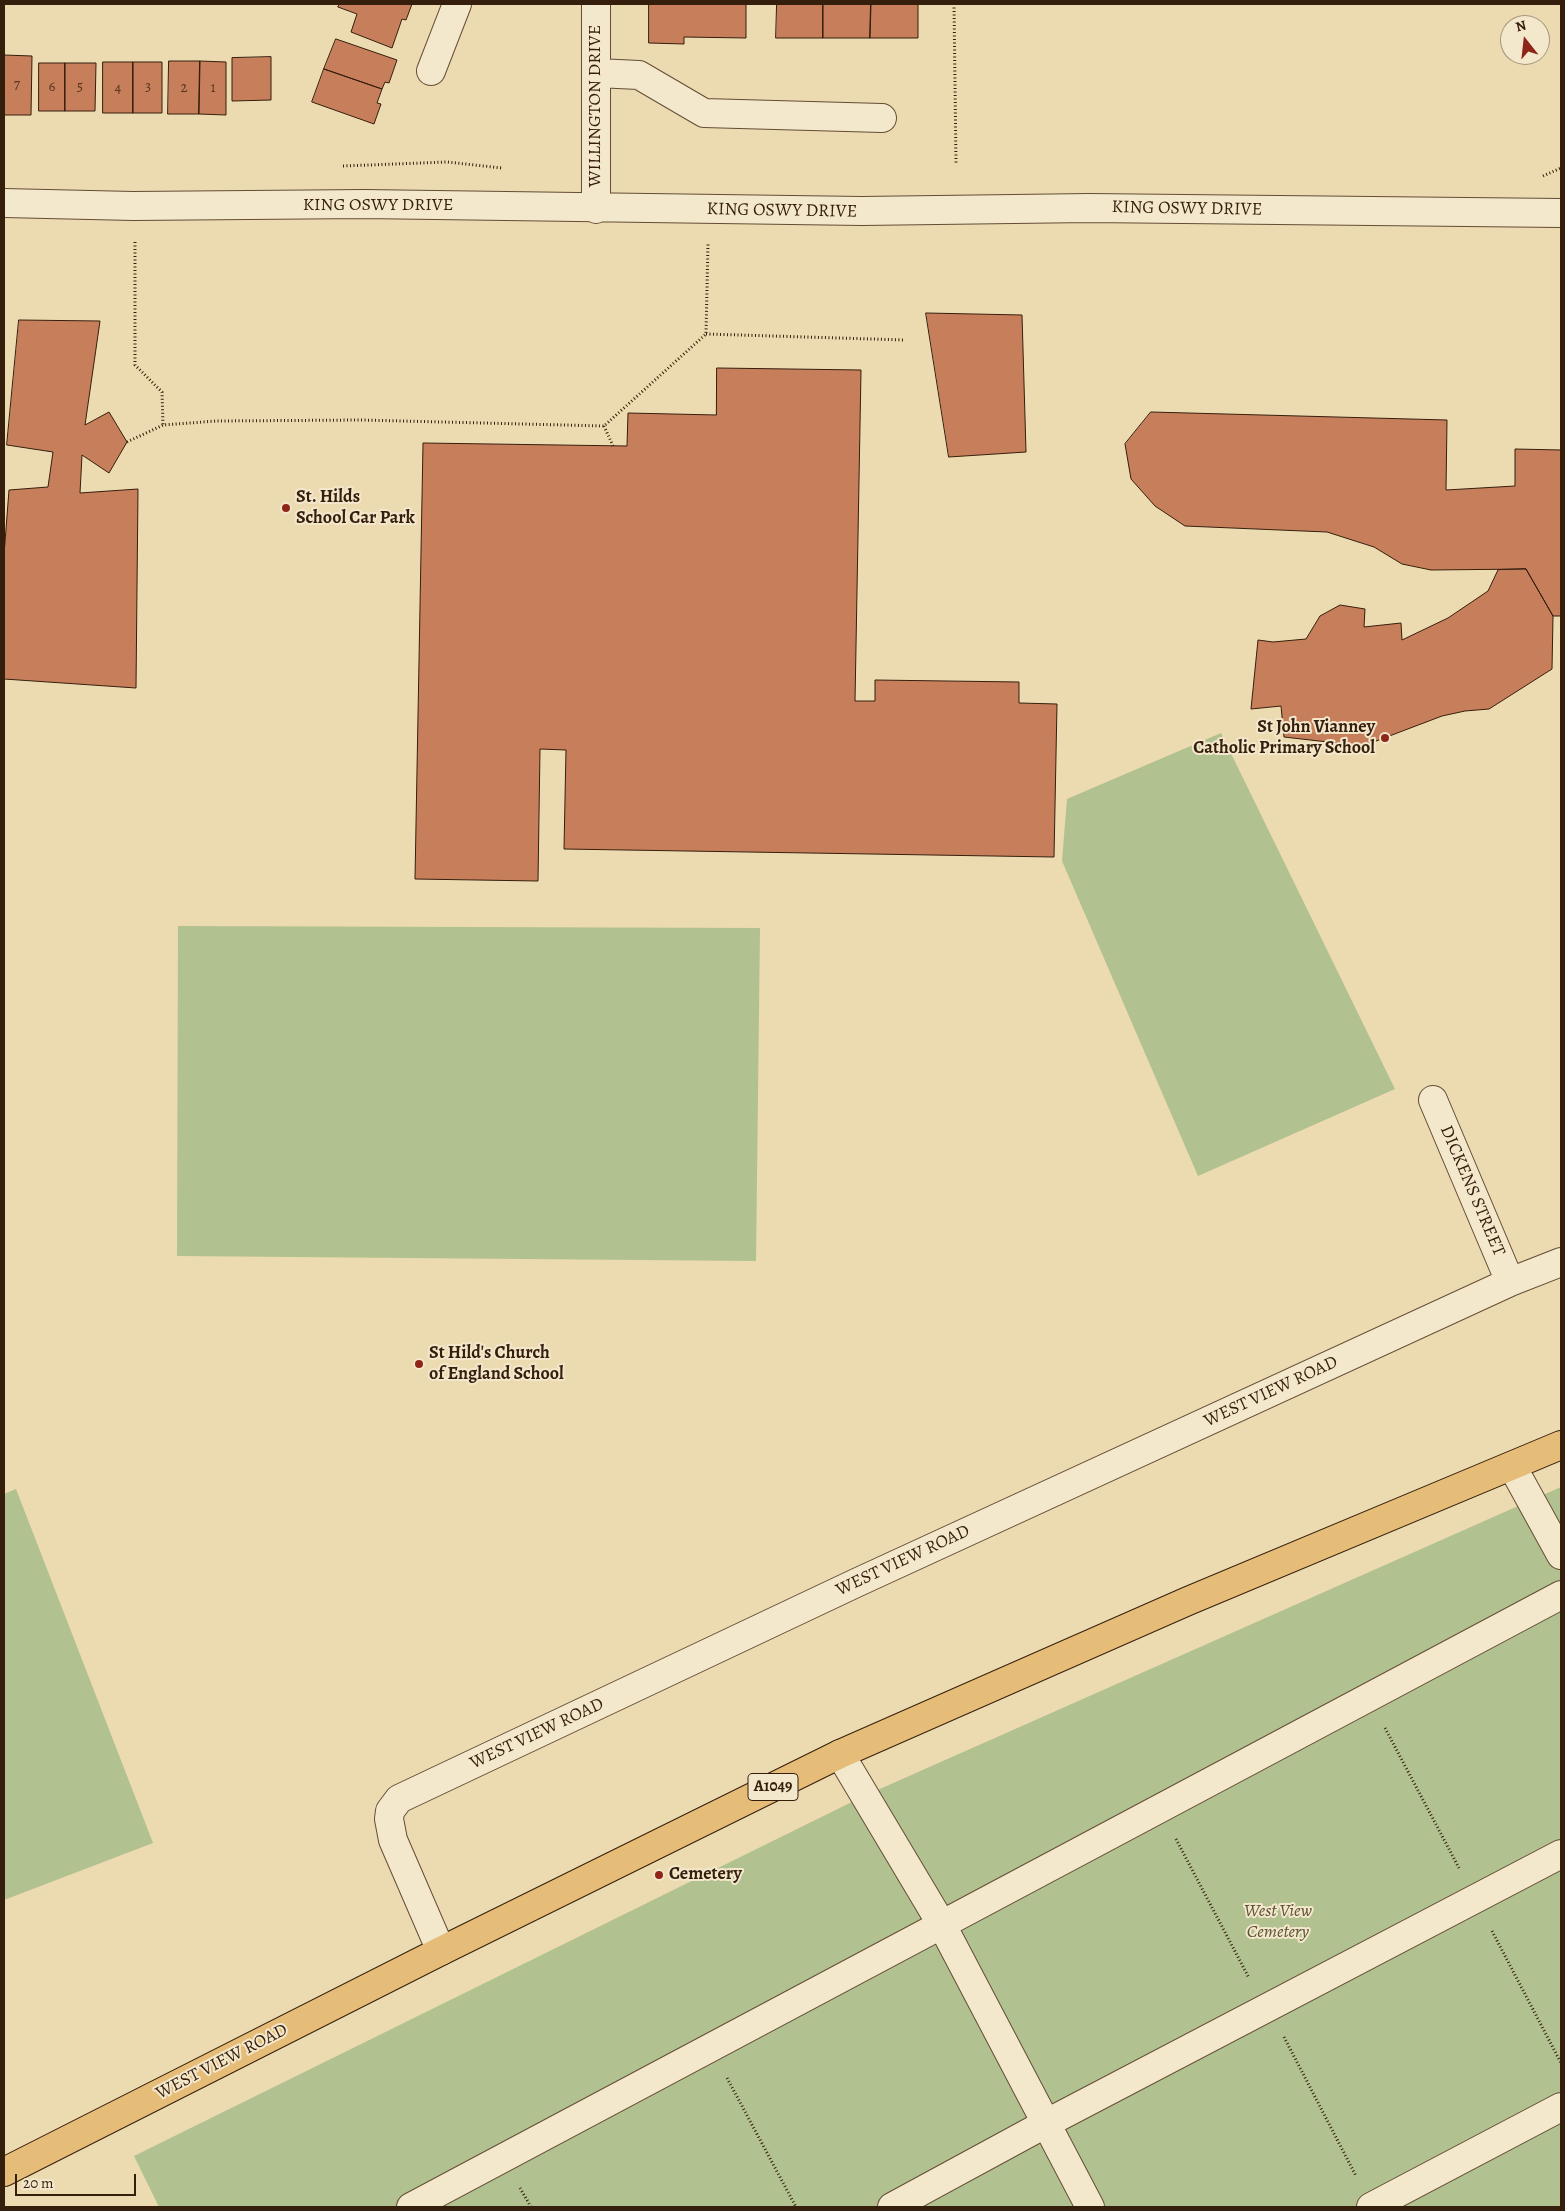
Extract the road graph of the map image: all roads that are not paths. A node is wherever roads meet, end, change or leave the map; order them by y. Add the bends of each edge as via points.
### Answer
1 (457, 4) edge
2 (596, 4) edge
3 (431, 70) dead end
4 (597, 73) junction
5 (882, 118) dead end
6 (4, 203) edge
7 (596, 209) junction
8 (1561, 213) edge
9 (1434, 1100) dead end
10 (1561, 1262) edge
11 (1510, 1282) junction
12 (1561, 1445) edge
13 (1512, 1466) junction
14 (1561, 1555) edge
15 (1561, 1595) edge
16 (840, 1754) junction
17 (1561, 1854) edge
18 (942, 1925) junction
19 (441, 1951) junction
20 (1561, 2107) edge
21 (1045, 2124) junction
22 (4, 2172) edge
23 (411, 2207) edge
24 (892, 2207) edge
25 (1090, 2207) edge
26 (1372, 2207) edge

1 - 3 street
2 - 4 street, WILLINGTON DRIVE
4 - 5 street via 639,75 704,113
4 - 7 street, WILLINGTON DRIVE
6 - 7 street, KING OSWY DRIVE via 133,206 364,204
7 - 8 street, KING OSWY DRIVE via 872,211 1089,208
9 - 11 street, DICKENS STREET
10 - 11 street, WEST VIEW ROAD
11 - 19 street, WEST VIEW ROAD via 865,1578 399,1800 390,1811 392,1840
12 - 13 main road, WEST VIEW ROAD / A1049
13 - 14 street
13 - 16 main road, WEST VIEW ROAD / A1049 via 1188,1602
15 - 18 street
16 - 18 street
16 - 19 main road, WEST VIEW ROAD / A1049
17 - 21 street
18 - 21 street
18 - 23 street
19 - 22 main road, WEST VIEW ROAD / A1049
20 - 26 street
21 - 24 street
21 - 25 street

